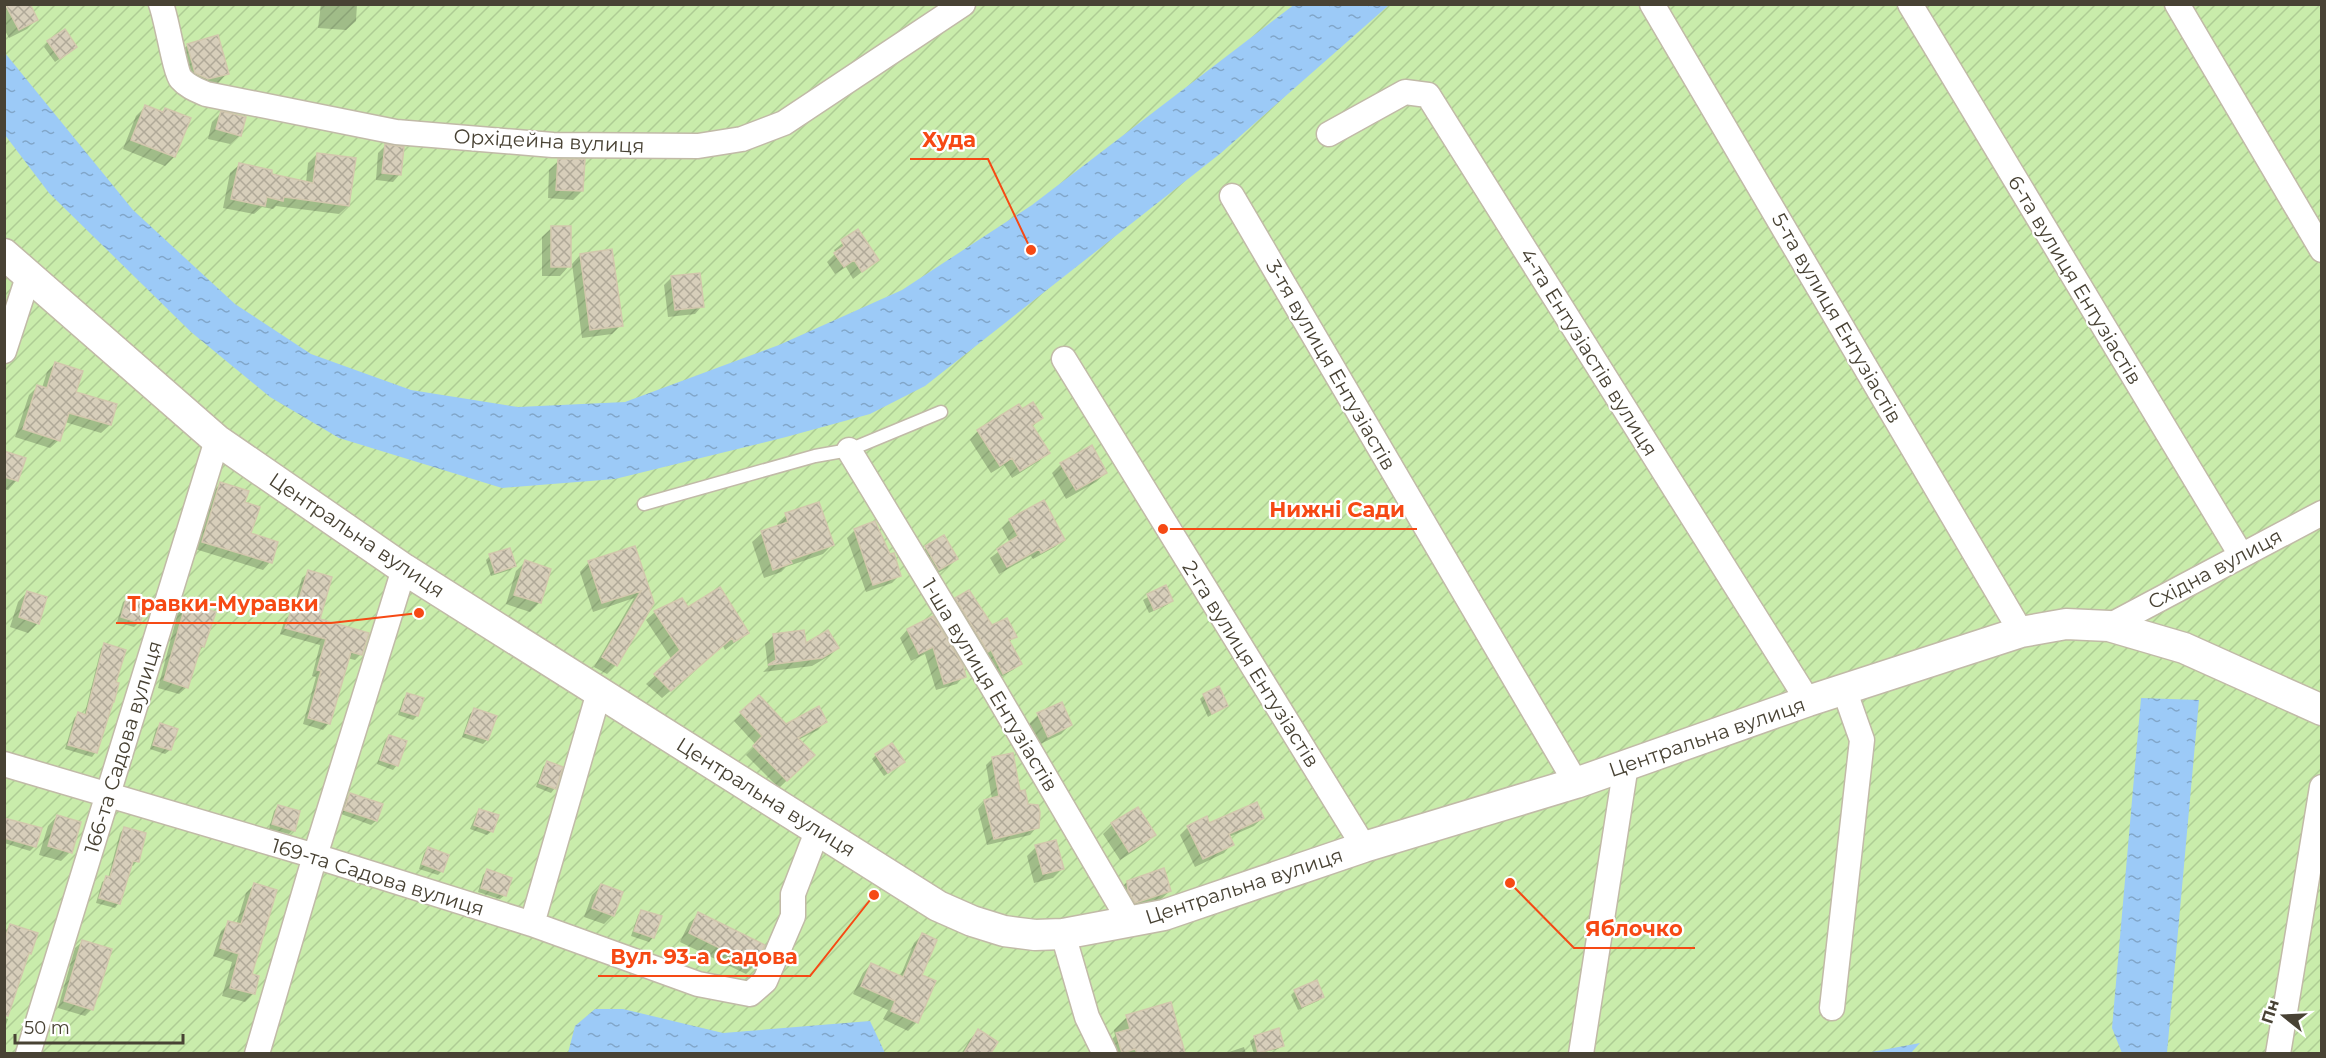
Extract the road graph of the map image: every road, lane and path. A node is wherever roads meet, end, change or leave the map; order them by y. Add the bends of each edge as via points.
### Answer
1 (161, 4) edge
2 (963, 4) edge
3 (1652, 4) edge
4 (1910, 4) edge
5 (2177, 4) edge
6 (1329, 134) dead end
7 (1232, 196) dead end
8 (2322, 250) edge
9 (4, 254) edge
10 (29, 274) junction
11 (4, 351) edge
12 (1064, 358) dead end
13 (941, 412) dead end
14 (217, 440) junction
15 (849, 450) junction
16 (644, 504) dead end
17 (2316, 522) edge
18 (2241, 555) junction
19 (404, 569) junction
20 (2109, 626) junction
21 (2022, 632) junction
22 (1844, 689) junction
23 (599, 692) junction
24 (1808, 701) junction
25 (2322, 710) edge
26 (4, 764) edge
27 (1626, 765) junction
28 (1576, 783) junction
29 (2322, 788) edge
30 (109, 796) junction
31 (818, 829) junction
32 (1364, 847) junction
33 (315, 856) junction
34 (1130, 922) junction
35 (532, 924) junction
36 (1063, 934) junction
37 (1832, 1008) dead end
38 (28, 1053) edge
39 (257, 1053) edge
40 (1105, 1053) edge
41 (1581, 1053) edge
42 (2278, 1053) edge

1 - 2 street, Орхідейна вулиця via 179,77 190,88 206,94 396,132 553,145 699,146 742,140 784,123
3 - 21 street, 5-та вулиця Ентузіастів
4 - 18 street, 6-та вулиця Ентузіастів
5 - 8 street
6 - 24 street, 4-та Ентузіастів вулиця via 1406,92 1428,95
7 - 28 street, 3-тя вулиця Ентузіастів
9 - 10 street, Центральна вулиця
10 - 11 street
10 - 14 street, Центральна вулиця
12 - 32 street, 2-га вулиця Ентузіастів
13 - 15 lane
14 - 19 street, Центральна вулиця
14 - 30 street, 166-та Садова вулиця
15 - 16 lane
15 - 34 street, 1-ша вулиця Ентузіастів
17 - 18 street, Східна вулиця
18 - 20 street, Східна вулиця
19 - 23 street, Центральна вулиця
19 - 33 street
20 - 21 street, Центральна вулиця via 2066,624
20 - 25 street, Центральна вулиця via 2184,648
21 - 22 street, Центральна вулиця
22 - 24 street, Центральна вулиця
22 - 37 street via 1862,740
23 - 31 street, Центральна вулиця
23 - 35 street
24 - 27 street, Центральна вулиця
26 - 30 street, 169-та Садова вулиця
27 - 28 street, Центральна вулиця
27 - 41 street
28 - 32 street, Центральна вулиця
29 - 42 street
30 - 33 street, 169-та Садова вулиця
30 - 38 street, 166-та Садова вулиця
31 - 35 street, 169-та Садова вулиця via 793,894 793,916 765,981 750,994 698,984
31 - 36 street, Центральна вулиця via 938,906 972,921 1004,932
32 - 34 street, Центральна вулиця via 1164,915
33 - 35 street, 169-та Садова вулиця
33 - 39 street
34 - 36 street, Центральна вулиця
36 - 40 street via 1088,1017

